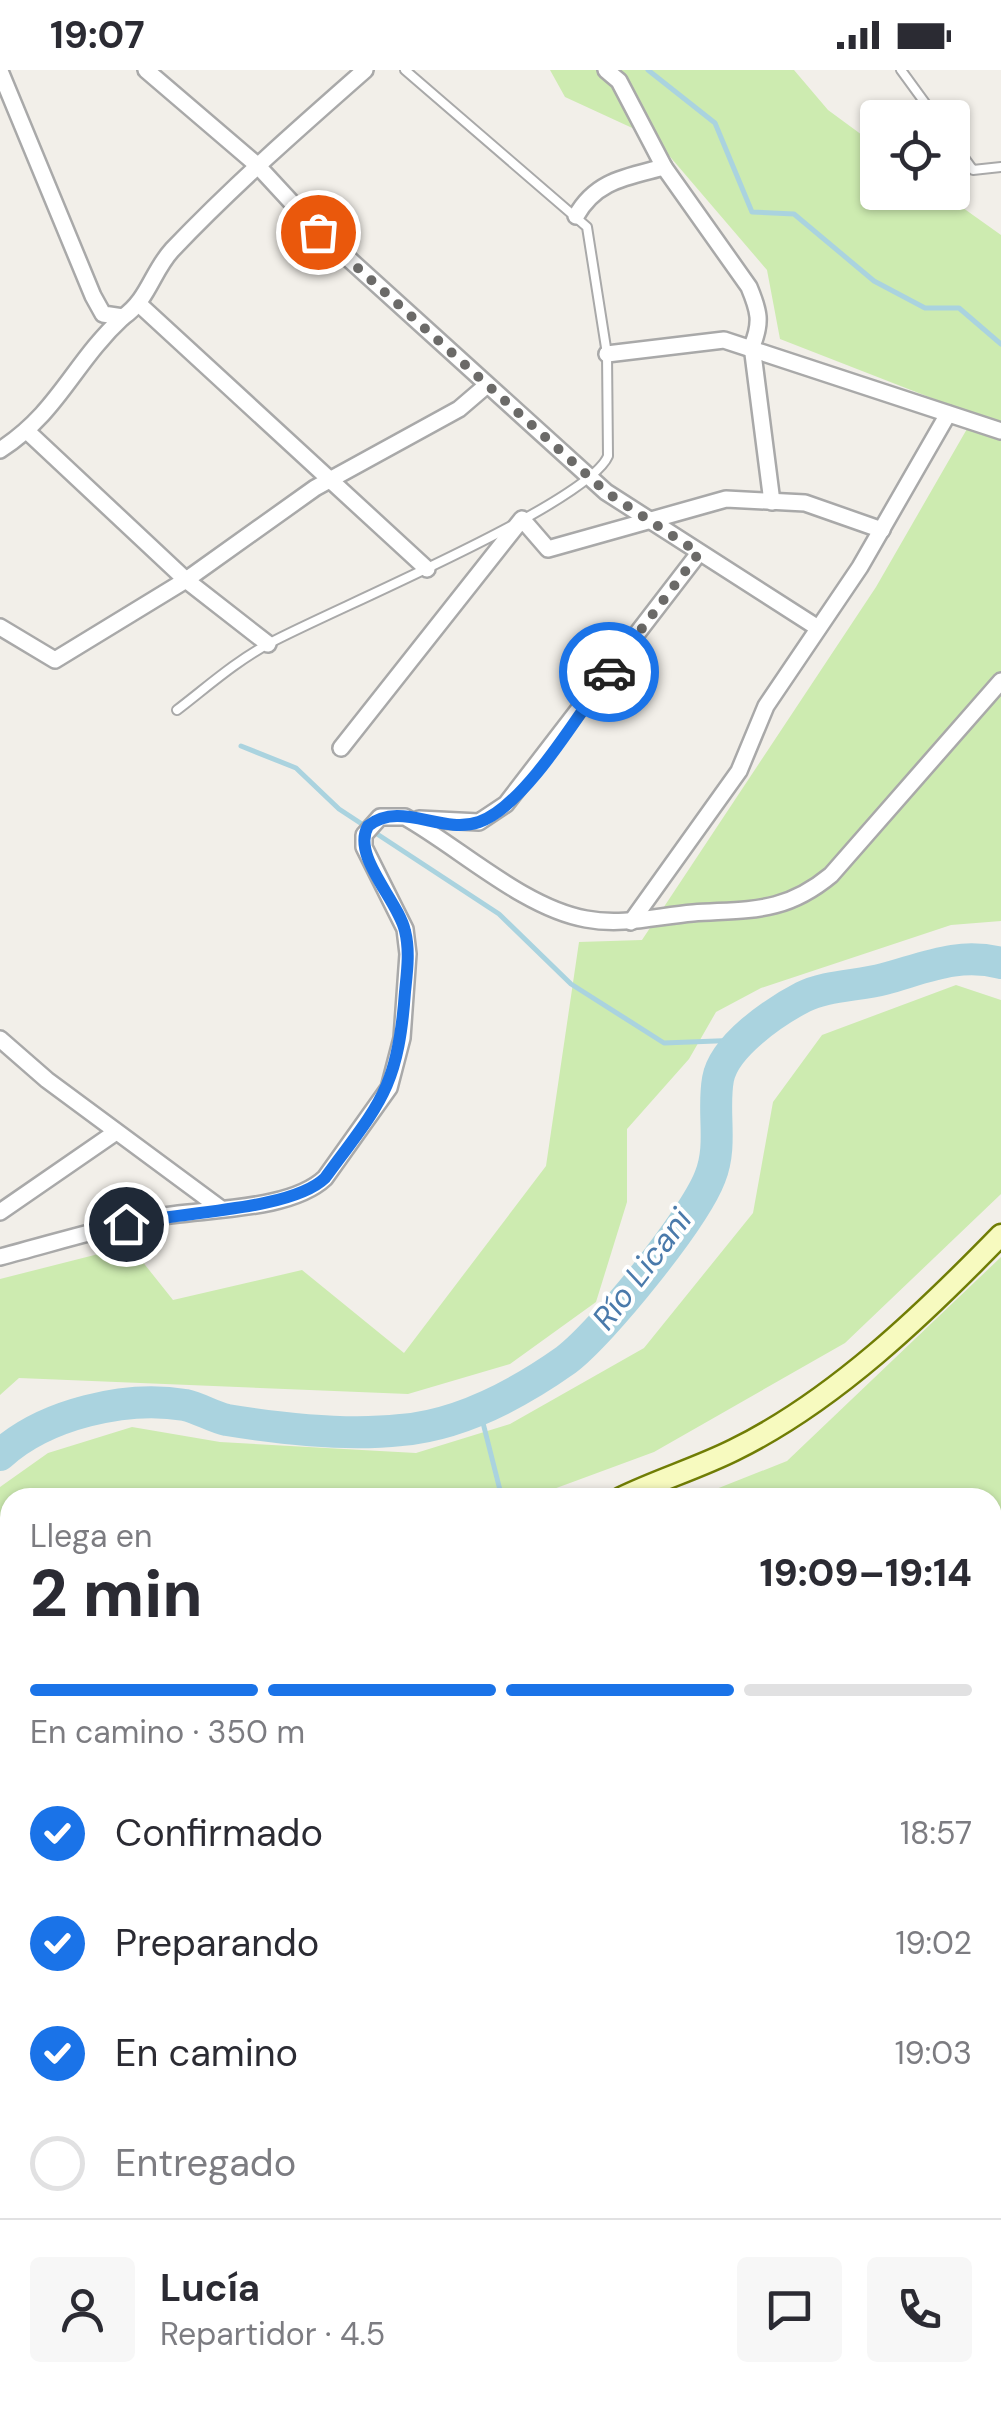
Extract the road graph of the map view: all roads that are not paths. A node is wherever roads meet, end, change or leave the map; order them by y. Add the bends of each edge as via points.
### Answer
1 (146, 70) edge
2 (366, 70) edge
3 (405, 70) edge
4 (606, 70) edge
5 (902, 70) edge
6 (0, 72) edge
7 (923, 100) edge
8 (256, 166) junction
9 (970, 166) edge
10 (664, 167) junction
11 (1001, 168) edge
12 (576, 216) junction
13 (140, 305) junction
14 (122, 317) junction
15 (752, 346) junction
16 (606, 354) junction
17 (488, 384) junction
18 (948, 414) junction
19 (1001, 431) edge
20 (28, 432) junction
21 (0, 450) edge
22 (591, 478) junction
23 (330, 480) junction
24 (772, 502) junction
25 (522, 519) junction
26 (646, 519) junction
27 (882, 530) junction
28 (699, 553) junction
29 (427, 569) junction
30 (186, 580) junction
31 (0, 628) edge
32 (818, 628) junction
33 (268, 644) junction
34 (1001, 681) edge
35 (177, 710) dead end
36 (341, 748) dead end
37 (405, 817) junction
38 (632, 922) junction
39 (2, 1043) edge
40 (116, 1132) junction
41 (220, 1208) junction
42 (0, 1212) edge
43 (1001, 1235) edge
44 (0, 1258) edge
45 (645, 1488) edge

1 - 8 street
2 - 8 street
3 - 12 lane
4 - 10 street via 619,81
5 - 7 lane
6 - 14 street via 93,296 103,314
8 - 13 street via 168,255
8 - 17 street via 318,232
9 - 11 lane
10 - 12 street via 601,184
10 - 15 street via 750,287 762,322
12 - 16 lane via 587,228
13 - 14 street
13 - 23 street
14 - 20 street
15 - 16 street via 724,340
15 - 18 street
15 - 24 street
16 - 22 lane via 608,456
17 - 22 street
17 - 23 street via 459,409
18 - 19 street
18 - 27 street
20 - 21 street
20 - 30 street
22 - 25 lane
22 - 26 street
23 - 29 street
23 - 30 street
24 - 26 street via 726,499
24 - 27 street via 805,503
25 - 26 street via 548,548
25 - 29 lane
25 - 36 street
26 - 28 street
27 - 32 street
28 - 32 street
28 - 37 street via 506,804 464,824
29 - 33 lane
30 - 31 street via 55,660
30 - 33 street
32 - 38 street via 766,706 739,772
33 - 35 lane
34 - 38 street via 852,854 809,893 756,912
37 - 38 street via 538,903 584,919
37 - 41 street via 380,817 364,834 405,930 408,954 402,1038 389,1088 314,1188
39 - 40 street
40 - 41 street
40 - 42 street
41 - 44 street via 151,1218
43 - 45 main road via 895,1334 794,1414 735,1450

